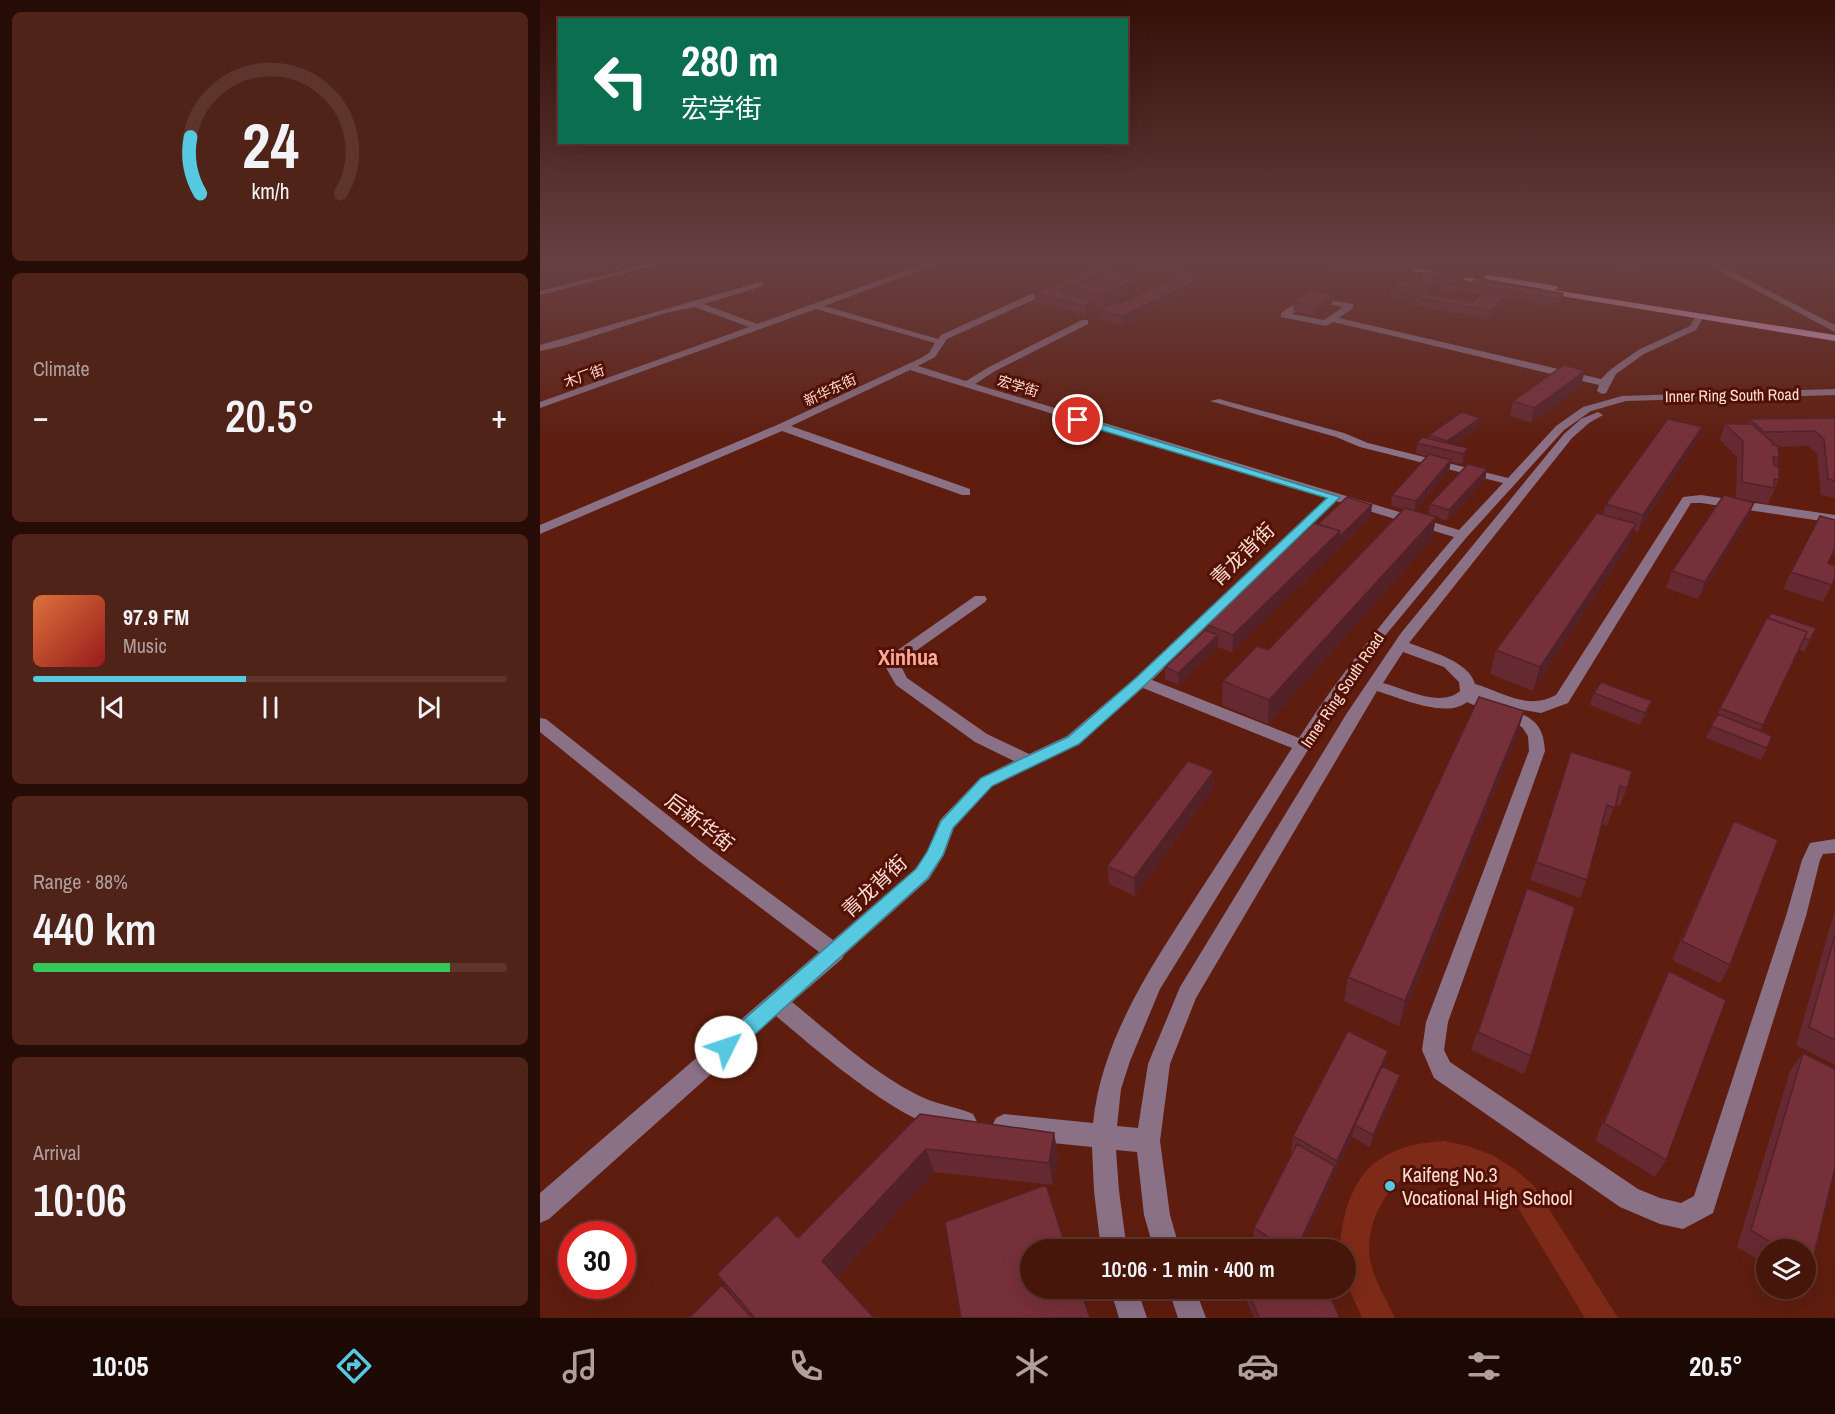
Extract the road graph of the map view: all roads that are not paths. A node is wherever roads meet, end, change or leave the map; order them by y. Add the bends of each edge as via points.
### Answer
1 (627, 323) edge
2 (745, 323) edge
3 (773, 323) edge
4 (873, 323) edge
5 (974, 323) edge
6 (1084, 323) edge
7 (1348, 323) edge
8 (1696, 323) edge
9 (1740, 323) edge
10 (1781, 323) edge
11 (1819, 323) edge
12 (759, 328) junction
13 (1835, 331) edge
14 (1835, 338) edge
15 (940, 342) junction
16 (540, 348) edge
17 (910, 367) junction
18 (1604, 383) junction
19 (967, 385) junction
20 (1835, 392) edge
21 (1835, 399) edge
22 (1215, 401) dead end
23 (540, 405) edge
24 (1597, 405) junction
25 (782, 427) junction
26 (1511, 482) junction
27 (966, 492) dead end
28 (1334, 497) junction
29 (1835, 519) edge
30 (540, 530) edge
31 (1462, 535) junction
32 (980, 599) dead end
33 (1400, 645) junction
34 (1141, 681) junction
35 (1373, 685) junction
36 (1467, 691) junction
37 (1524, 713) junction
38 (540, 723) edge
39 (1303, 746) junction
40 (1028, 761) junction
41 (1835, 846) edge
42 (834, 953) junction
43 (777, 1003) junction
44 (1105, 1137) junction
45 (1148, 1141) junction
46 (540, 1210) edge
47 (1113, 1239) edge
48 (1164, 1239) edge
49 (1127, 1299) edge
50 (1185, 1299) edge
51 (1133, 1318) edge
52 (1192, 1318) edge

1 - 16 street
2 - 12 street
3 - 12 street, 木厂街
4 - 15 street
5 - 15 street, 新华东街
6 - 19 street
7 - 18 street
8 - 18 street via 1693,328 1641,352
9 - 14 main road
10 - 13 main road
11 - 13 street
12 - 23 street, 木厂街
15 - 17 street, 新华东街 via 932,355
17 - 19 street, 宏学街
17 - 25 street, 新华东街
18 - 24 street
19 - 28 street, 宏学街
20 - 24 street, Inner Ring South Road via 1637,397
21 - 33 street, Inner Ring South Road via 1640,404 1585,421 1561,445
22 - 26 street via 1364,445
24 - 26 street, Inner Ring South Road via 1567,421
25 - 27 street
25 - 30 street, 新华东街
26 - 31 street, Inner Ring South Road
28 - 31 street, 宏学街
28 - 34 street, 青龙背街
29 - 37 street via 1687,500 1562,699 1551,707
31 - 39 street, Inner Ring South Road via 1379,634 1336,692
32 - 40 street via 897,657 893,666 902,681 981,738
33 - 35 street, Inner Ring South Road
33 - 36 street via 1449,664 1467,681
34 - 39 street
34 - 40 street, 青龙背街 via 1074,740
35 - 36 street via 1434,704 1457,702
35 - 45 street, Inner Ring South Road via 1187,994 1160,1064
36 - 37 street
37 - 41 street via 1536,736 1537,751 1437,1022 1433,1050 1442,1070 1629,1198 1660,1211 1683,1215 1704,1204 1796,916 1810,860 1817,848
38 - 42 street, 后新华街
39 - 44 street, Inner Ring South Road via 1153,982 1117,1066
40 - 42 street, 青龙背街 via 986,782 946,825 922,874
42 - 43 street, 青龙背街
43 - 44 street via 882,1087 930,1113 957,1121
43 - 46 street, 青龙背街
44 - 45 street
44 - 47 street, Inner Ring South Road
45 - 48 street, Inner Ring South Road
49 - 51 street
50 - 52 street

